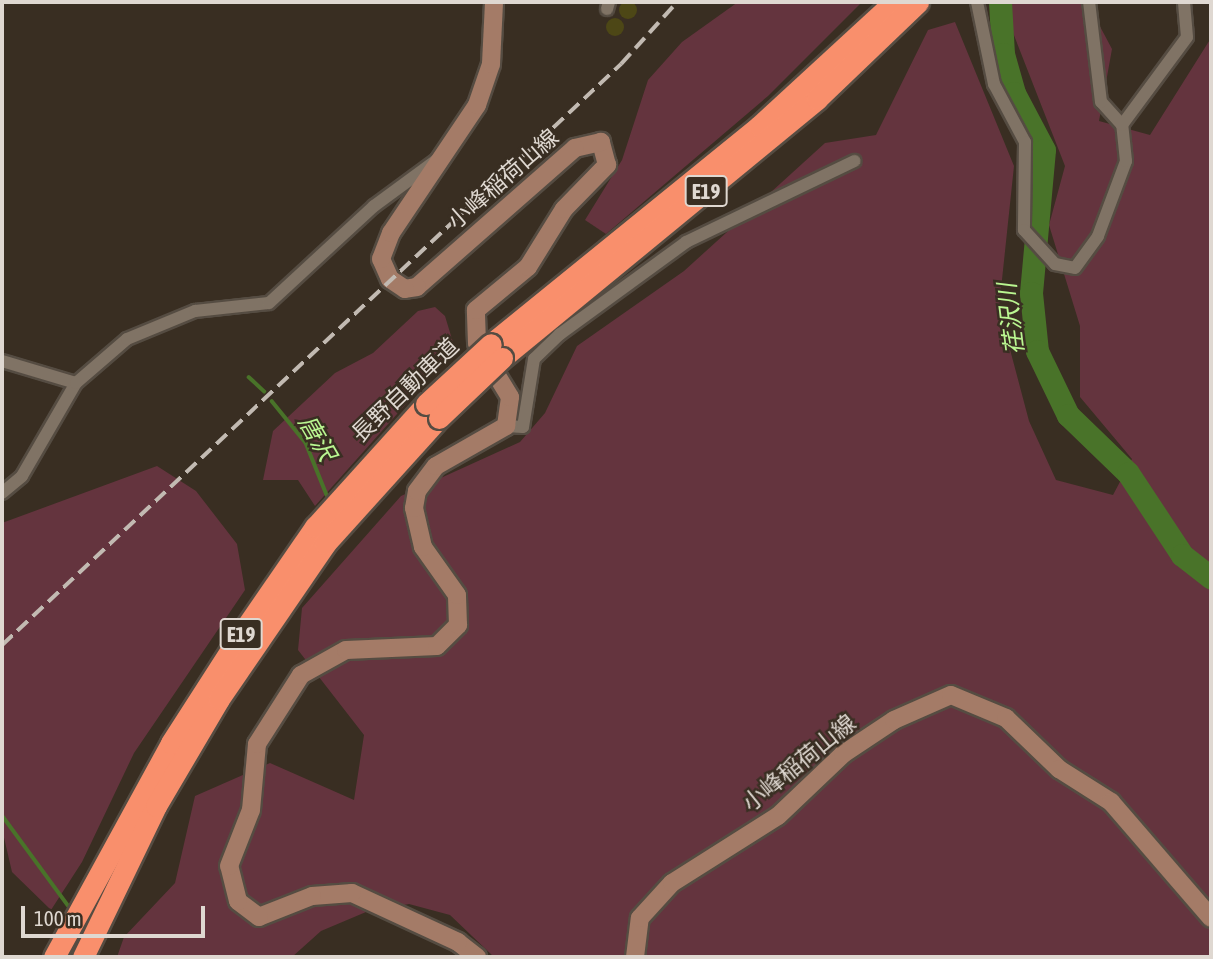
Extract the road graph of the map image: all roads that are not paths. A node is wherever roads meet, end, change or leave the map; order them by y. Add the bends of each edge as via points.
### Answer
1 (494, 2) edge
2 (977, 2) edge
3 (1089, 2) edge
4 (1184, 2) edge
5 (902, 6) edge
6 (1122, 125) junction
7 (444, 157) junction
8 (853, 161) dead end
9 (2, 361) edge
10 (76, 383) junction
11 (506, 426) junction
12 (2, 494) edge
13 (178, 748) junction
14 (1211, 918) edge
15 (54, 957) edge
16 (83, 957) edge
17 (477, 957) edge
18 (635, 957) edge

1 - 7 main road, 小峰稲荷山線 via 491,64 477,105
2 - 6 street via 994,84 1025,142 1028,167 1020,205 1027,233 1055,264 1075,268 1085,261 1126,161
3 - 6 street via 1101,102
4 - 6 street via 1187,37
5 - 13 highway, 長野自動車道 / E19, bridge via 808,107 496,351 369,476 320,535
7 - 10 street via 374,206 279,297 257,307 195,311 136,333
7 - 11 main road, 小峰稲荷山線 via 391,233 381,260 390,279 405,289 417,287 575,148 601,142 610,156 564,209 528,267 476,310 477,343 510,397
8 - 11 street via 686,242 559,334 534,359 523,427
9 - 10 street
10 - 12 street via 22,476
11 - 17 main road via 436,466 417,491 423,547 457,595 458,625 451,637 423,649 346,650 300,675 257,744 251,810 229,866 238,901 259,917 312,896 352,893 458,942
13 - 15 highway, 長野自動車道 / E19
13 - 16 highway, 長野自動車道 / E19
14 - 18 main road, 小峰稲荷山線 via 1111,802 1059,769 1006,718 951,695 894,720 843,754 778,816 672,883 640,918

